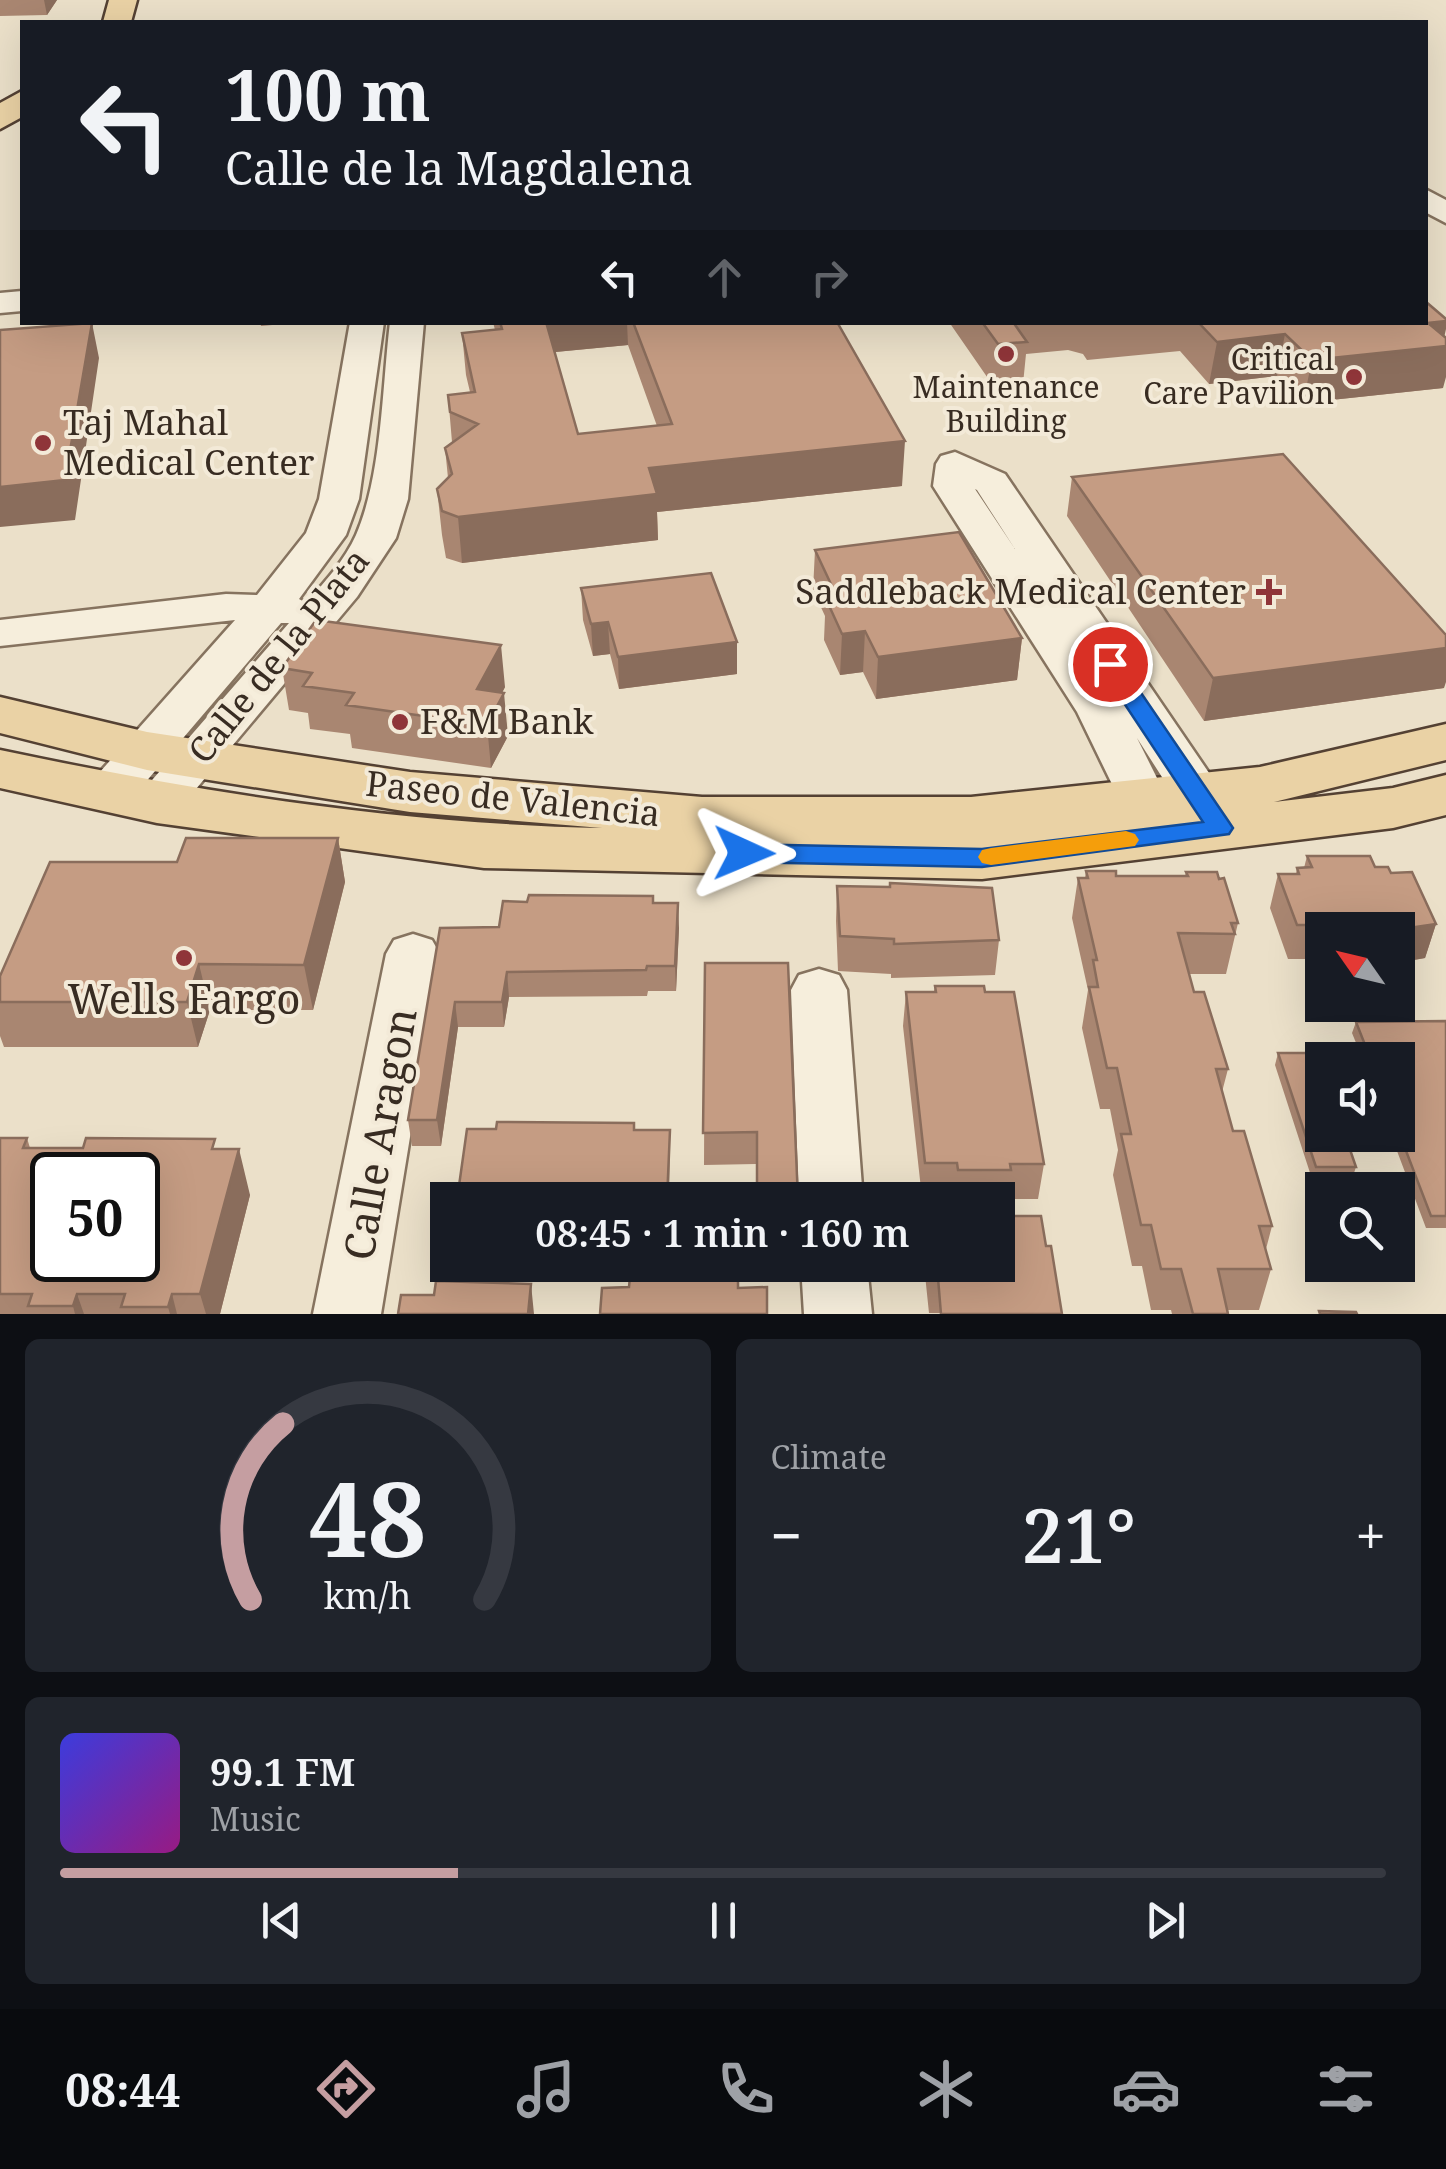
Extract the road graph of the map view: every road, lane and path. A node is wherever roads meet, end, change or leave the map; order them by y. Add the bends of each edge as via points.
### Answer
1 (20, 108) edge
2 (12, 135) edge
3 (367, 325) edge
4 (407, 325) edge
5 (270, 608) junction
6 (321, 613) junction
7 (0, 633) edge
8 (0, 715) edge
9 (1446, 742) edge
10 (0, 769) edge
11 (152, 776) junction
12 (1446, 795) edge
13 (1179, 814) junction
14 (414, 954) dead end
15 (819, 990) dead end
16 (829, 1182) edge
17 (835, 1282) edge
18 (348, 1314) edge
19 (838, 1314) edge

1 - 2 main road
3 - 5 street, Calle de la Plata via 340,499 326,535
4 - 6 street, Calle de la Plata via 382,519 365,555
5 - 6 street
5 - 7 street via 226,607
5 - 11 street, Calle de la Plata
6 - 11 street, Calle de la Plata
8 - 11 main road, Paseo de Valencia
9 - 13 main road, Paseo de Valencia via 1260,786
10 - 11 main road, Paseo de Valencia
11 - 13 main road, Paseo de Valencia via 484,847 982,858
12 - 13 main road, Paseo de Valencia via 1393,808
13 - 13 street via 991,482 956,464 953,486 1100,712
14 - 18 street, Calle Aragon
15 - 16 street
17 - 19 street

